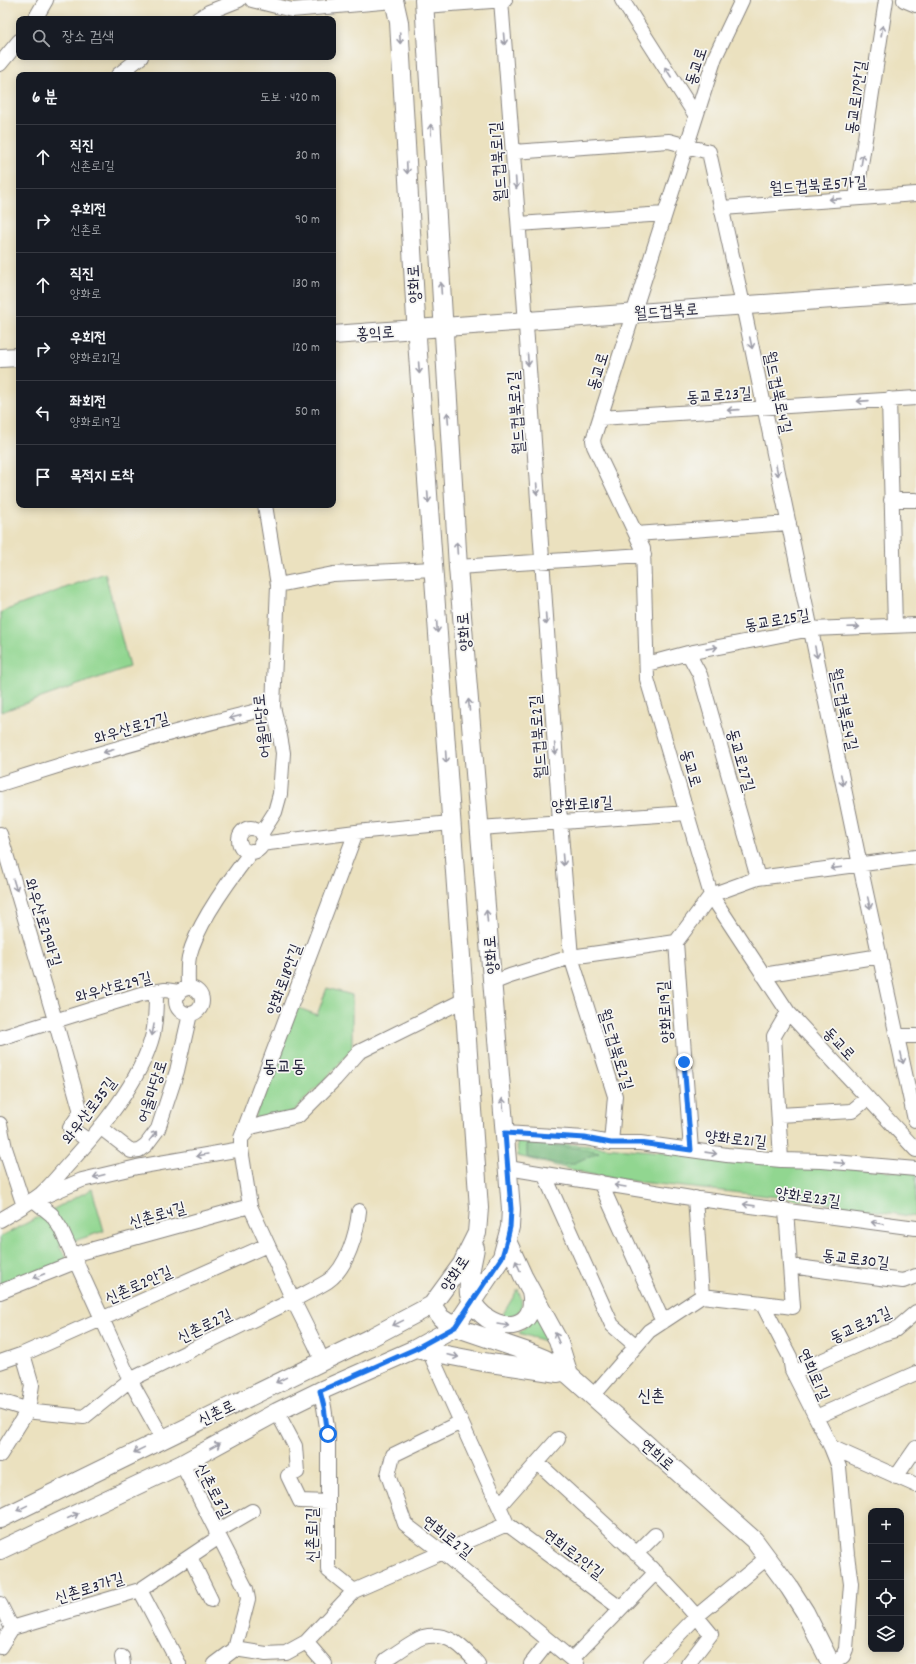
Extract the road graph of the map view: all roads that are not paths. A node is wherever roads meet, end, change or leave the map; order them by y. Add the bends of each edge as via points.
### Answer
1 (46, 0) edge
2 (239, 0) edge
3 (252, 0) edge
4 (501, 0) edge
5 (505, 0) edge
6 (622, 0) edge
7 (742, 0) edge
8 (886, 0) edge
9 (904, 0) edge
10 (394, 1) edge
11 (424, 3) edge
12 (916, 5) edge
13 (37, 16) edge
14 (203, 16) edge
15 (16, 45) edge
16 (137, 60) edge
17 (0, 64) edge
18 (122, 72) edge
19 (696, 116) junction
20 (687, 146) junction
21 (513, 152) junction
22 (916, 194) edge
23 (856, 198) junction
24 (722, 208) junction
25 (664, 214) junction
26 (519, 224) junction
27 (916, 293) edge
28 (743, 305) junction
29 (633, 312) junction
30 (525, 321) junction
31 (444, 326) junction
32 (416, 329) junction
33 (336, 335) edge
34 (16, 357) edge
35 (0, 358) edge
36 (916, 398) edge
37 (889, 399) junction
38 (765, 408) junction
39 (600, 418) junction
40 (890, 500) junction
41 (916, 500) edge
42 (265, 508) edge
43 (789, 522) junction
44 (636, 534) junction
45 (644, 555) junction
46 (542, 561) junction
47 (458, 567) junction
48 (433, 569) junction
49 (278, 585) junction
50 (916, 625) edge
51 (895, 626) junction
52 (811, 629) junction
53 (688, 653) junction
54 (647, 664) junction
55 (273, 707) junction
56 (0, 784) edge
57 (687, 813) junction
58 (560, 822) junction
59 (451, 823) junction
60 (479, 828) junction
61 (356, 832) junction
62 (0, 834) edge
63 (258, 843) junction
64 (916, 857) edge
65 (860, 865) junction
66 (758, 878) junction
67 (711, 895) junction
68 (676, 942) junction
69 (880, 956) junction
70 (571, 957) junction
71 (764, 975) junction
72 (492, 983) junction
73 (184, 990) junction
74 (156, 992) junction
75 (464, 1000) junction
76 (788, 1012) junction
77 (190, 1014) junction
78 (55, 1020) junction
79 (898, 1036) junction
80 (916, 1036) edge
81 (0, 1038) edge
82 (868, 1098) junction
83 (779, 1115) junction
84 (886, 1117) junction
85 (915, 1120) edge
86 (0, 1124) edge
87 (100, 1127) junction
88 (505, 1133) junction
89 (89, 1141) junction
90 (241, 1143) junction
91 (611, 1143) junction
92 (3, 1148) edge
93 (134, 1150) junction
94 (691, 1150) junction
95 (916, 1150) edge
96 (781, 1160) junction
97 (137, 1167) junction
98 (508, 1168) junction
99 (916, 1169) edge
100 (544, 1174) junction
101 (600, 1182) junction
102 (695, 1198) junction
103 (30, 1202) junction
104 (250, 1206) junction
105 (786, 1210) junction
106 (359, 1211) dead end
107 (0, 1220) edge
108 (916, 1228) edge
109 (477, 1233) junction
110 (507, 1240) junction
111 (267, 1245) junction
112 (74, 1258) junction
113 (790, 1266) junction
114 (916, 1276) edge
115 (531, 1291) junction
116 (0, 1292) edge
117 (702, 1296) junction
118 (293, 1300) junction
119 (472, 1303) junction
120 (762, 1303) junction
121 (432, 1305) junction
122 (916, 1312) edge
123 (101, 1319) junction
124 (663, 1322) junction
125 (455, 1327) junction
126 (636, 1346) junction
127 (415, 1349) junction
128 (433, 1352) junction
129 (23, 1354) junction
130 (322, 1360) junction
131 (0, 1362) edge
132 (794, 1373) junction
133 (916, 1373) edge
134 (569, 1375) junction
135 (130, 1380) junction
136 (320, 1391) junction
137 (592, 1397) junction
138 (0, 1401) edge
139 (32, 1411) junction
140 (277, 1412) junction
141 (816, 1417) junction
142 (461, 1422) junction
143 (163, 1439) junction
144 (558, 1439) dead end
145 (831, 1447) junction
146 (916, 1448) edge
147 (0, 1455) edge
148 (538, 1463) junction
149 (182, 1464) junction
150 (896, 1477) junction
151 (916, 1486) edge
152 (328, 1502) junction
153 (499, 1506) junction
154 (252, 1511) dead end
155 (0, 1519) edge
156 (507, 1524) junction
157 (218, 1534) junction
158 (655, 1535) dead end
159 (0, 1550) edge
160 (443, 1553) junction
161 (636, 1554) junction
162 (190, 1556) junction
163 (768, 1556) junction
164 (656, 1572) junction
165 (140, 1590) junction
166 (354, 1591) junction
167 (211, 1600) dead end
168 (620, 1608) junction
169 (1, 1609) edge
170 (697, 1616) junction
171 (12, 1628) junction
172 (549, 1641) junction
173 (306, 1642) junction
174 (0, 1647) edge
175 (235, 1649) junction
176 (268, 1659) edge
177 (219, 1662) edge
178 (574, 1662) edge
179 (179, 1664) edge
180 (325, 1664) edge
181 (384, 1664) edge
182 (478, 1664) edge
183 (531, 1664) edge
184 (650, 1664) edge
185 (688, 1664) edge
186 (832, 1664) edge

1 - 13 street
2 - 14 street
3 - 10 street via 292,10
4 - 5 street
4 - 11 street
4 -> 21 street, 월드컵북로1길
19 -> 6 street
7 - 19 street, 동교로 via 715,57
23 -> 8 street, 동교로17안길
9 - 12 street
10 -> 32 main road, 양화로 via 399,22
31 -> 11 main road, 양화로
15 - 17 street
16 - 18 street
19 - 20 street, 동교로
20 - 21 street via 669,141
20 - 24 street via 709,152
20 - 25 street, 동교로
21 -> 26 street, 월드컵북로1길
22 - 23 street, 월드컵북로5가길
23 -> 24 street, 월드컵북로5가길
24 - 28 street
25 - 26 street
25 - 29 street, 동교로
26 - 30 street, 월드컵북로1길
27 - 28 main road, 월드컵북로
28 - 29 main road, 월드컵북로
28 -> 38 street, 월드컵북로4길
29 - 30 main road, 월드컵북로
29 - 39 street, 동교로
30 - 31 main road, 월드컵북로
30 -> 46 street, 월드컵북로2길
31 - 32 main road, 월드컵북로
47 -> 31 main road, 양화로
32 - 33 main road, 홍익로
32 -> 48 main road, 양화로
34 - 35 main road
36 - 37 street, 동교로23길
37 -> 38 street, 동교로23길
37 - 40 street
38 -> 39 street, 동교로23길
38 -> 43 street, 월드컵북로4길
39 - 44 street, 동교로 via 593,440 594,446
40 - 41 street
40 - 51 street
42 - 49 street, 어울마당로
43 - 44 street
43 - 52 street, 월드컵북로4길
44 - 45 street, 동교로
45 - 46 street
45 - 54 street, 동교로
46 - 47 street
46 -> 58 street, 월드컵북로2길
60 -> 47 main road, 양화로
48 - 49 street via 333,574
48 -> 59 main road, 양화로
49 - 55 street, 어울마당로
50 - 51 street, 동교로25길
52 -> 51 street, 동교로25길
53 -> 52 street, 동교로25길
52 -> 65 street, 월드컵북로4길
53 - 54 street, 동교로25길
53 - 66 street, 동교로27길 via 700,675
54 - 57 street, 동교로 via 648,679
55 -> 56 street, 와우산로27길 via 187,729
55 - 63 street, 어울마당로 via 283,753 280,794 275,812
57 - 58 street, 양화로18길
57 - 67 street, 동교로
58 - 60 street, 양화로18길
58 -> 70 street, 월드컵북로2길
59 - 61 street
59 - 75 main road, 양화로
72 -> 60 main road, 양화로
61 - 63 street
61 - 90 street, 양화로18안길
62 -> 78 street, 와우산로29마길
63 - 73 street, 어울마당로 via 233,876 198,932 189,957
64 - 65 street
65 -> 66 street
65 -> 69 street, 월드컵북로4길
66 - 67 street
67 - 68 street
67 - 71 street, 동교로
68 - 70 street
68 - 94 street, 양화로19길
69 - 71 street
69 - 79 street, 월드컵북로4길
70 - 72 street
70 - 91 street, 월드컵북로2길 via 615,1096
71 - 76 street, 동교로
88 -> 72 main road, 양화로
73 - 74 street, 와우산로29길
73 - 77 street via 176,998 177,1006 182,1012
73 - 77 street via 196,991 201,997 202,1002 197,1011
74 - 78 street, 와우산로29길 via 141,994
74 -> 87 street, 와우산로35길 via 153,1034 141,1066
75 - 90 street via 359,1052 298,1116 251,1127
75 - 109 main road, 양화로 via 479,1208
76 - 82 street, 동교로
76 - 83 street via 774,1036
93 -> 77 street, 어울마당로 via 146,1145 158,1129 177,1071
78 - 81 street, 와우산로29길
78 - 89 street via 81,1112 70,1128
79 - 80 street
79 -> 85 street, 월드컵북로4길
82 - 83 street via 852,1111
82 - 84 street, 동교로
83 - 96 street
84 - 85 street
84 - 95 street, 동교로
86 - 92 street
87 - 89 street, 와우산로35길
87 - 93 street via 131,1151
88 - 91 street, 양화로21길 via 585,1138
88 - 98 main road, 양화로
89 - 103 street, 와우산로35길 via 42,1193
90 -> 97 street
90 - 104 street
91 - 94 street, 양화로21길 via 640,1143
92 - 103 street
93 - 97 street
94 -> 96 street, 양화로21길
96 -> 99 street, 양화로21길
97 -> 103 street via 82,1180
98 - 100 street, 양화로23길
98 - 110 main road, 양화로 via 511,1209
100 - 101 street, 양화로23길
100 - 126 street via 612,1325
102 -> 101 street, 양화로23길
101 - 124 street
105 -> 102 street, 양화로23길
102 - 117 street
103 - 107 street, 와우산로35길
103 - 112 street via 52,1215
104 - 111 street
104 - 112 street, 신촌로4길
108 -> 105 street, 양화로23길
105 - 113 street
106 - 118 street, 신촌로2길 via 349,1252 340,1270 329,1280
109 - 119 main road via 469,1294
109 - 121 main road, 양화로 via 462,1264
115 -> 110 main road
110 - 119 main road, 양화로 via 502,1257
111 - 118 street
111 - 123 street, 신촌로2안길
112 -> 116 street, 신촌로4길
112 - 123 street
113 - 114 street, 동교로30길 via 903,1281
113 - 120 street via 793,1307
119 -> 115 main road via 490,1321 510,1326 524,1320 530,1312 533,1298
134 -> 115 main road via 558,1340
117 - 120 street
117 - 124 street
118 - 130 street
118 - 135 street, 신촌로2길
119 - 125 main road, 양화로
120 - 132 street, 연희로1길 via 790,1357
121 - 125 main road, 연희로 via 440,1318
121 -> 130 main road, 신촌로
122 - 132 street, 동교로32길 via 895,1330
123 - 129 street, 신촌로2안길
123 - 135 street
124 - 126 street
125 - 127 main road, 신촌로
125 - 134 main road, 연희로 via 545,1359
126 - 137 street
127 - 128 main road
127 - 136 main road, 신촌로
128 -> 134 main road
128 - 142 street via 433,1360
129 - 131 street, 신촌로2안길
129 - 139 street via 32,1385
130 -> 143 main road, 신촌로
132 - 141 street, 연희로1길
133 - 141 street
134 - 137 main road, 연희로
135 - 139 street via 84,1417
135 - 143 street
136 - 140 main road, 신촌로
136 - 152 street, 신촌로1길 via 328,1434
137 - 163 main road, 연희로 via 709,1499
138 - 139 street
139 - 147 street
149 -> 140 main road, 신촌로
140 - 152 street via 296,1446 297,1472 288,1476 300,1501
141 - 145 street, 연희로1길
142 - 153 street, 연희로2안길
142 - 160 street, 연희로2길 via 393,1455 388,1475 405,1524
143 -> 155 main road, 신촌로
144 - 148 street
145 - 150 street
145 - 186 street, 연희로1길 via 839,1472 851,1584 846,1649 843,1656
146 - 150 street
148 - 153 street
148 - 161 street
149 - 157 street, 신촌로3길
159 -> 149 main road, 신촌로
150 - 151 street
152 - 166 street, 신촌로1길 via 328,1570
153 - 156 street, 연희로2안길
154 - 157 street, 신촌로3길
156 - 160 street
156 - 168 street, 연희로2안길
157 - 162 street, 신촌로3가길
157 - 175 street, 신촌로3길 via 246,1589 248,1599
158 - 161 street
160 - 166 street
160 - 172 street, 연희로2길
161 - 164 street
162 - 165 street, 신촌로3가길
162 - 167 street
163 - 170 street
163 - 186 main road, 연희로 via 805,1612
164 - 168 street
164 - 170 street
165 - 171 street, 신촌로3가길
165 - 179 street
166 - 173 street
168 - 178 street
169 - 171 street
170 - 184 street
170 - 185 street via 711,1634
171 - 174 street
172 - 178 street, 연희로2길
172 - 183 street
173 - 176 street
173 - 180 street
175 - 176 street
175 - 177 street
181 - 182 street via 386,1660 423,1638 446,1636

